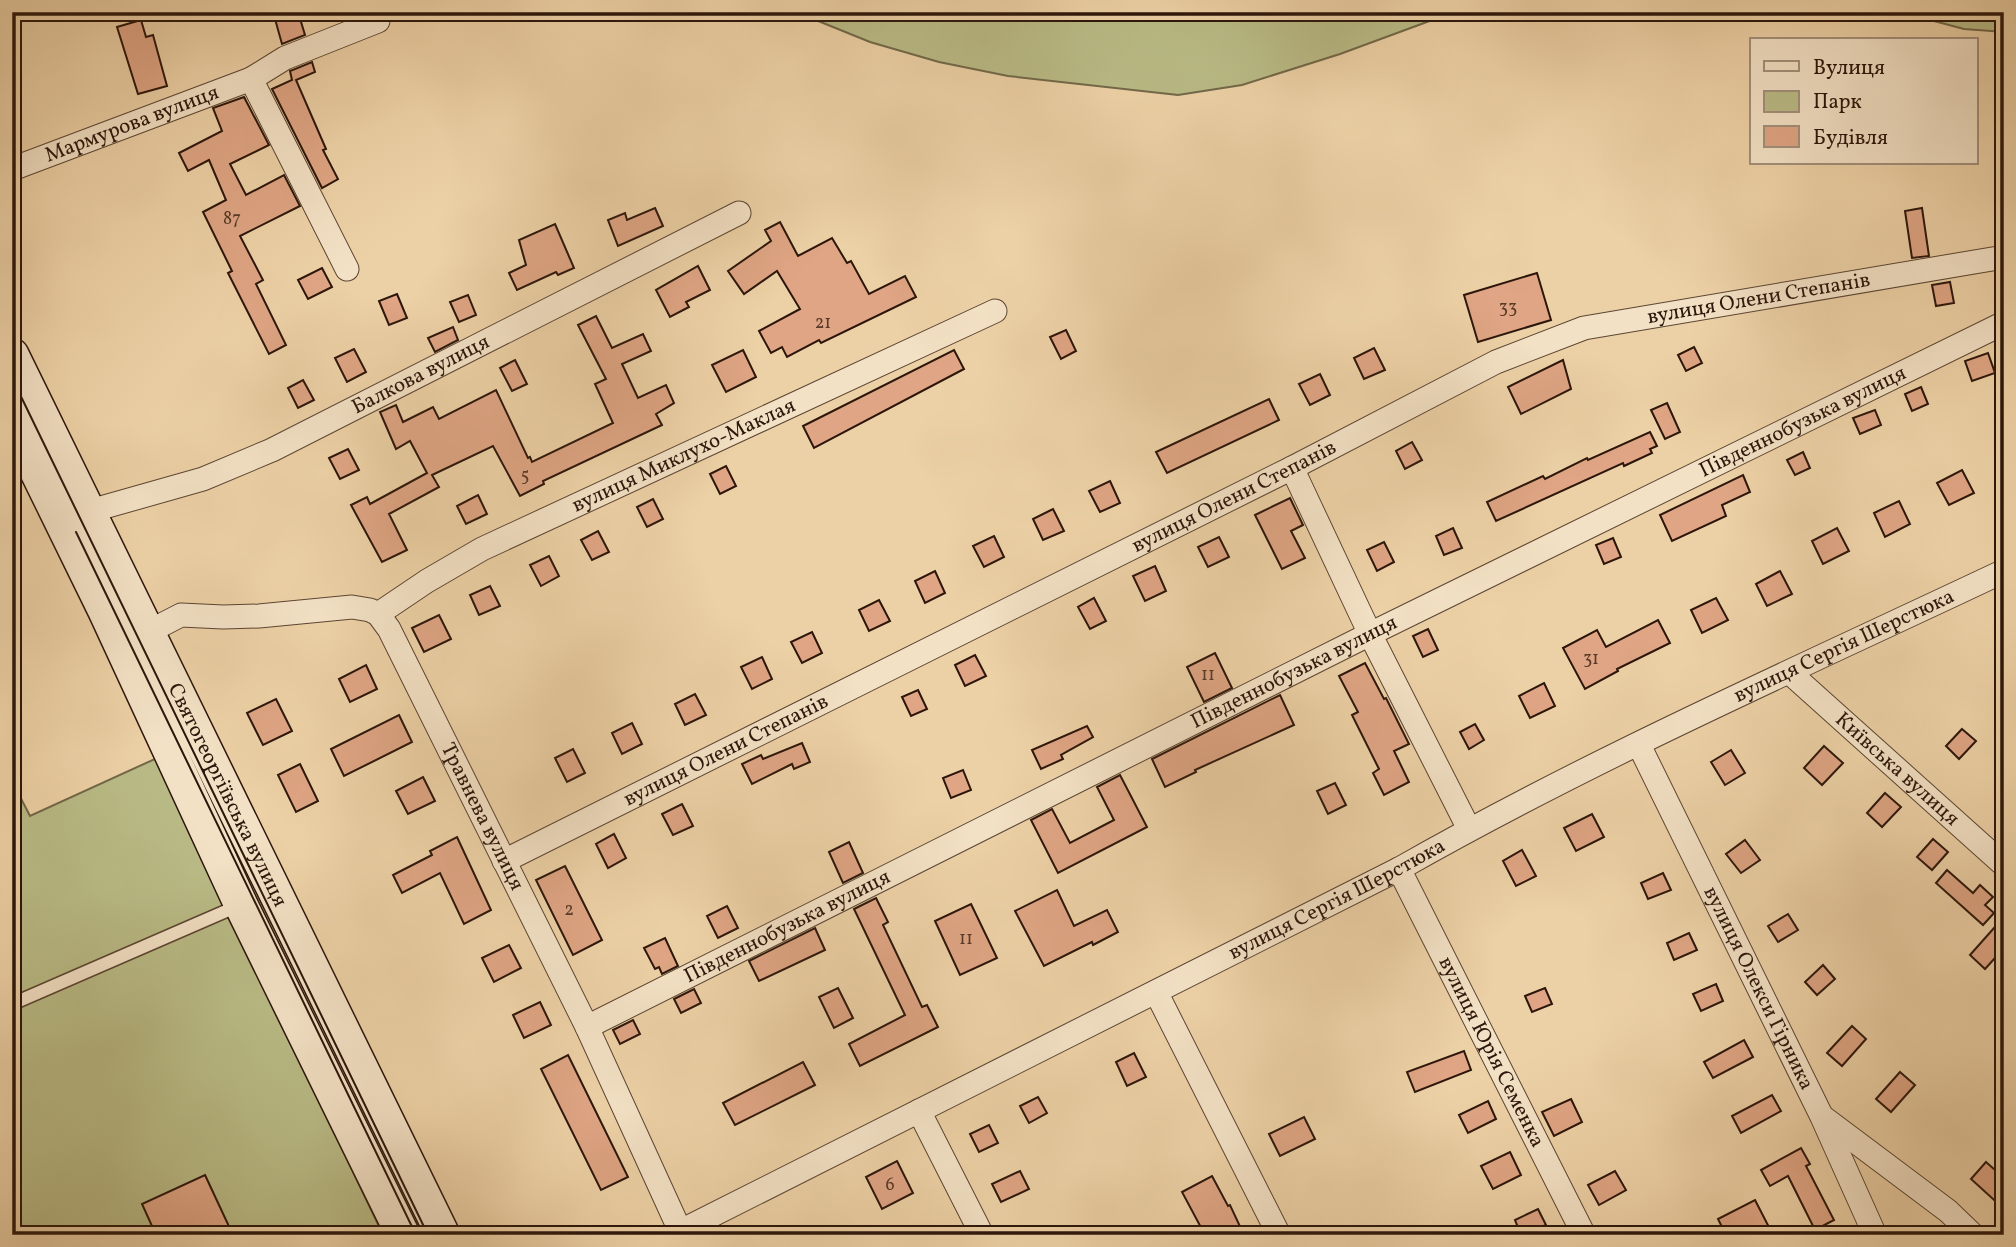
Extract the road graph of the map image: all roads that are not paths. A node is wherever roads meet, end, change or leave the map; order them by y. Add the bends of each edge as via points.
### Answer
1 (378, 21) dead end
2 (251, 79) junction
3 (12, 169) edge
4 (739, 213) dead end
5 (2004, 257) edge
6 (347, 268) dead end
7 (995, 311) dead end
8 (2004, 323) edge
9 (12, 355) edge
10 (12, 421) edge
11 (1292, 468) junction
12 (90, 511) junction
13 (2004, 572) edge
14 (378, 614) junction
15 (148, 632) junction
16 (1370, 634) junction
17 (1790, 673) junction
18 (1639, 745) junction
19 (1469, 829) junction
20 (504, 861) junction
21 (2004, 865) edge
22 (1399, 869) junction
23 (257, 897) junction
24 (1156, 992) junction
25 (12, 1004) edge
26 (587, 1027) junction
27 (919, 1111) junction
28 (1822, 1117) junction
29 (678, 1234) edge
30 (403, 1235) edge
31 (443, 1235) edge
32 (982, 1235) edge
33 (1279, 1235) edge
34 (1584, 1235) edge
35 (1875, 1235) edge
36 (1973, 1235) edge

1 - 2 street, Мармурова вулиця via 285,58
2 - 3 street, Мармурова вулиця
2 - 6 street
4 - 12 street, Балкова вулиця via 272,450 203,479
5 - 11 street, вулиця Олени Степанів via 1584,328 1496,362
7 - 14 street, вулиця Миклухо-Маклая via 482,549
8 - 16 street, Південнобузька вулиця
9 - 12 main road, Святогеоргіївська вулиця
10 - 23 main road, Святогеоргіївська вулиця via 105,611
11 - 16 street
11 - 20 street, вулиця Олени Степанів
12 - 15 main road, Святогеоргіївська вулиця
13 - 17 street, вулиця Сергія Шерстюка
14 - 15 street via 352,607 291,615 181,615
14 - 20 street, Травнева вулиця
15 - 23 main road, Святогеоргіївська вулиця
16 - 19 street
16 - 26 street, Південнобузька вулиця
17 - 18 street, вулиця Сергія Шерстюка
17 - 21 street, Київська вулиця
18 - 19 street, вулиця Сергія Шерстюка
18 - 28 street, вулиця Олекси Гірника
19 - 22 street, вулиця Сергія Шерстюка
20 - 26 street, Травнева вулиця
22 - 24 street, вулиця Сергія Шерстюка
22 - 34 street, вулиця Юрія Семенка
23 - 25 lane
23 - 30 main road, Святогеоргіївська вулиця
23 - 31 main road, Святогеоргіївська вулиця
24 - 27 street, вулиця Сергія Шерстюка
24 - 33 street
26 - 29 street, Травнева вулиця
27 - 29 street, вулиця Сергія Шерстюка
27 - 32 street
28 - 35 street, вулиця Олекси Гірника
28 - 36 street via 1948,1211

